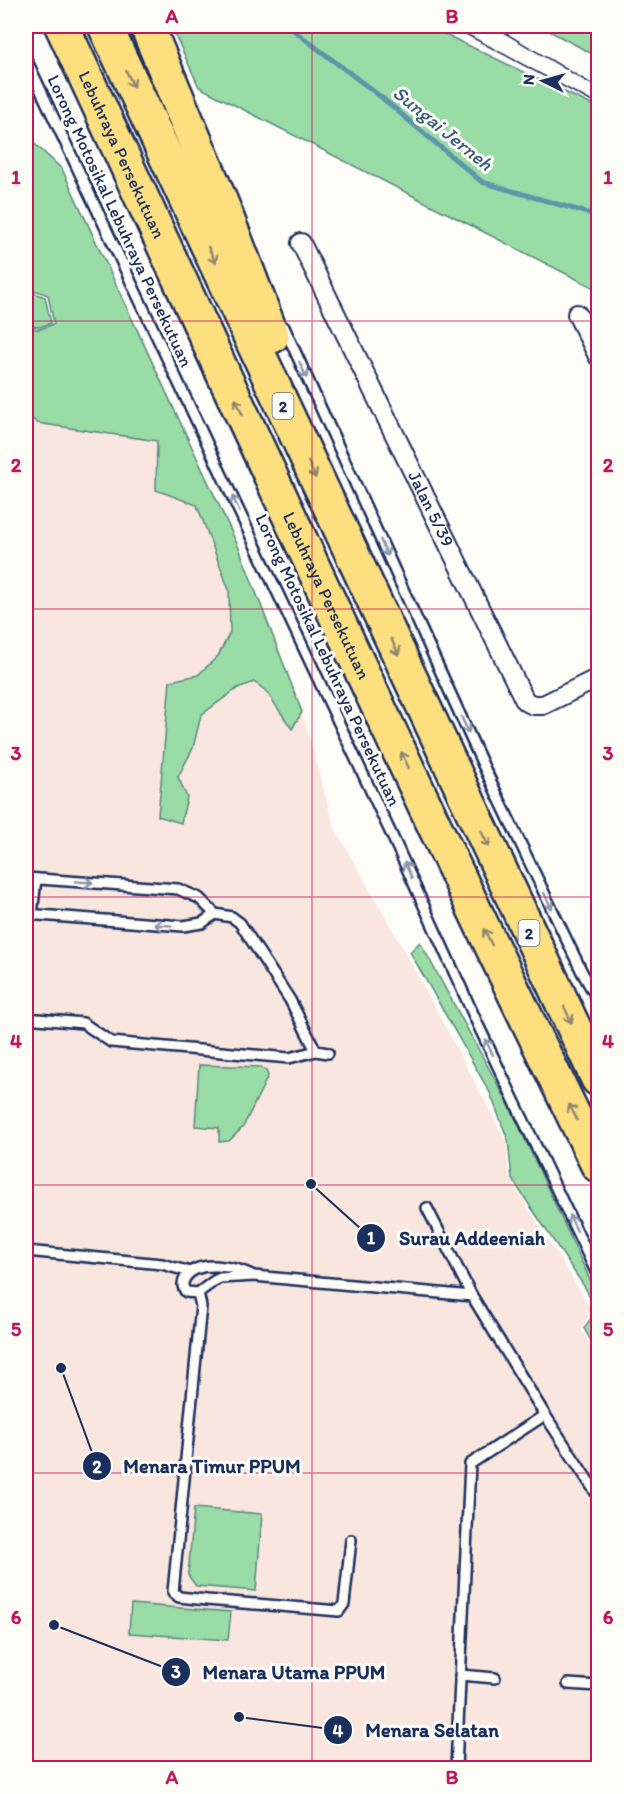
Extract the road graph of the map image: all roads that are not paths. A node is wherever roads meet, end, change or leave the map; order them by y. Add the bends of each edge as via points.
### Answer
1 (50, 26) edge
2 (105, 26) edge
3 (147, 26) edge
4 (68, 38) edge
5 (26, 59) edge
6 (181, 81) dead end
7 (301, 243) dead end
8 (252, 255) dead end
9 (578, 314) dead end
10 (282, 334) junction
11 (598, 356) edge
12 (291, 425) junction
13 (598, 678) edge
14 (26, 878) edge
15 (36, 879) junction
16 (29, 914) edge
17 (215, 914) junction
18 (598, 1000) edge
19 (26, 1018) edge
20 (316, 1051) junction
21 (328, 1053) dead end
22 (598, 1079) edge
23 (598, 1165) edge
24 (427, 1208) dead end
25 (26, 1251) edge
26 (190, 1272) junction
27 (254, 1276) junction
28 (598, 1276) edge
29 (198, 1293) junction
30 (472, 1296) junction
31 (545, 1415) junction
32 (598, 1496) edge
33 (351, 1540) dead end
34 (460, 1675) junction
35 (495, 1678) dead end
36 (568, 1684) dead end
37 (598, 1686) edge
38 (456, 1768) edge

1 - 4 highway, Lebuhraya Persekutuan
2 -> 12 highway, 2
3 - 10 highway via 222,205
23 -> 4 highway, Lebuhraya Persekutuan / 2
28 -> 5 lane, Lorong Motosikal Lebuhraya Persekutuan
6 - 8 lane
7 - 13 street, Jalan 5/39 via 525,701 543,705
9 - 11 street
10 - 12 highway
10 -> 18 lane via 483,765
12 -> 22 highway, 2
14 - 15 lane
15 - 16 lane
15 -> 17 lane via 178,889 199,898
17 -> 16 lane via 202,923 183,927
17 - 20 lane via 240,923 290,1000
19 - 20 lane via 83,1023 111,1042 289,1058
20 - 21 lane
24 - 30 lane
25 - 26 lane via 162,1264
26 - 27 lane via 209,1266 244,1270
26 - 29 lane via 183,1287 186,1292
27 - 29 lane via 220,1278
27 - 30 lane
29 - 33 lane via 201,1306 173,1592 179,1597 339,1611 344,1605
30 - 31 lane
31 - 32 lane
31 - 34 lane via 470,1464
34 - 35 lane
34 - 38 lane
36 - 37 lane

